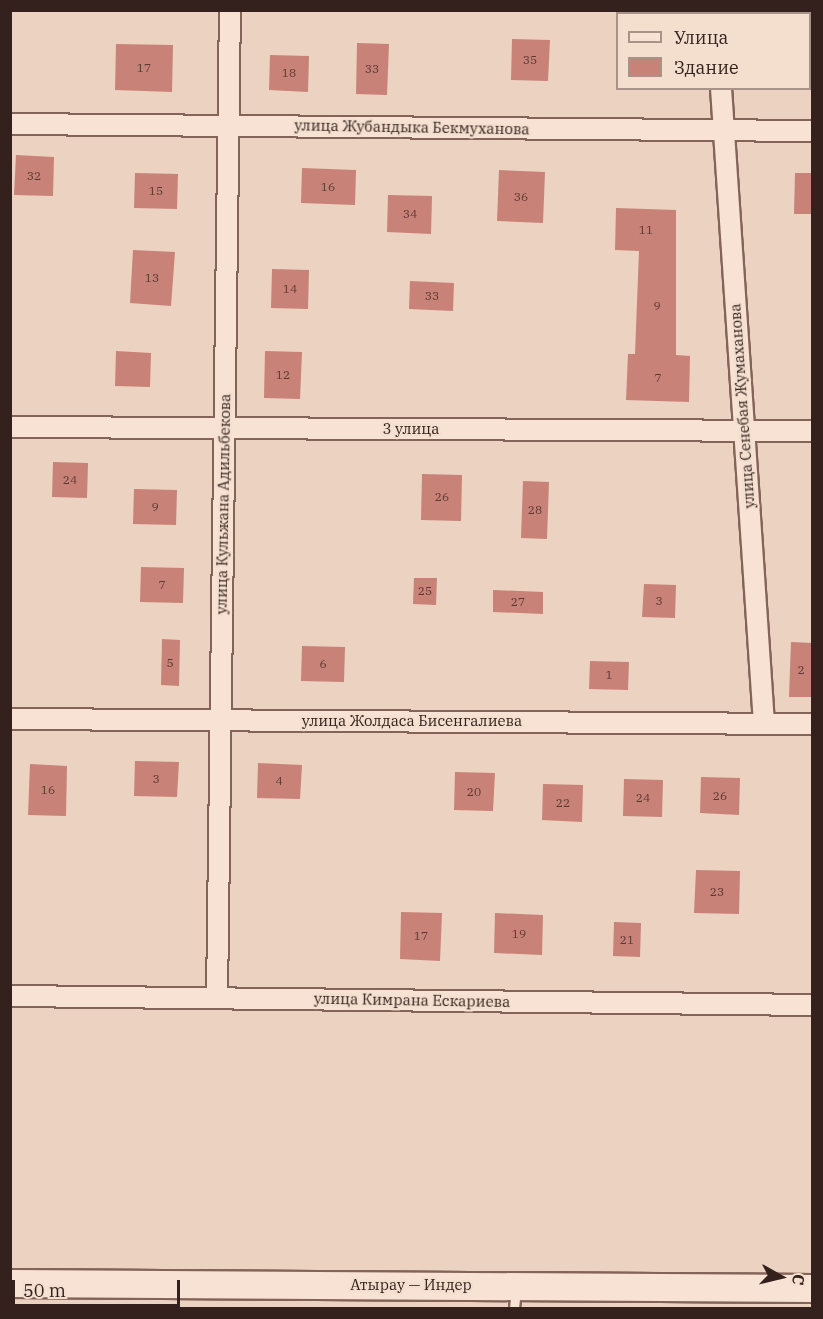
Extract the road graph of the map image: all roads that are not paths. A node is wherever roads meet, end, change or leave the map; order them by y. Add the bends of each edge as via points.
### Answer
1 (230, 10) edge
2 (721, 90) edge
3 (10, 124) edge
4 (228, 125) junction
5 (724, 130) junction
6 (813, 131) edge
7 (10, 427) edge
8 (224, 428) junction
9 (744, 431) junction
10 (813, 431) edge
11 (10, 719) edge
12 (220, 720) junction
13 (764, 724) junction
14 (813, 724) edge
15 (10, 996) edge
16 (217, 998) junction
17 (813, 1005) edge
18 (10, 1283) edge
19 (813, 1288) edge
20 (515, 1297) edge

1 - 4 street, улица Кульжана Адильбекова
2 - 5 street, улица Сенебая Жумаханова
3 - 4 street, улица Жубандыка Бекмуханова
4 - 5 street, улица Жубандыка Бекмуханова
4 - 8 street, улица Кульжана Адильбекова
5 - 6 street, улица Жубандыка Бекмуханова
5 - 9 street, улица Сенебая Жумаханова
7 - 8 street, 3 улица
8 - 9 street, 3 улица
8 - 12 street, улица Кульжана Адильбекова
9 - 10 street, 3 улица
9 - 13 street, улица Сенебая Жумаханова
11 - 12 street, улица Жолдаса Бисенгалиева
12 - 13 street, улица Жолдаса Бисенгалиева
12 - 16 street, улица Кульжана Адильбекова
13 - 14 street, улица Жолдаса Бисенгалиева
15 - 16 street, улица Кимрана Ескариева
16 - 17 street, улица Кимрана Ескариева
18 - 20 main road, Атырау — Индер
19 - 20 main road, Атырау — Индер

